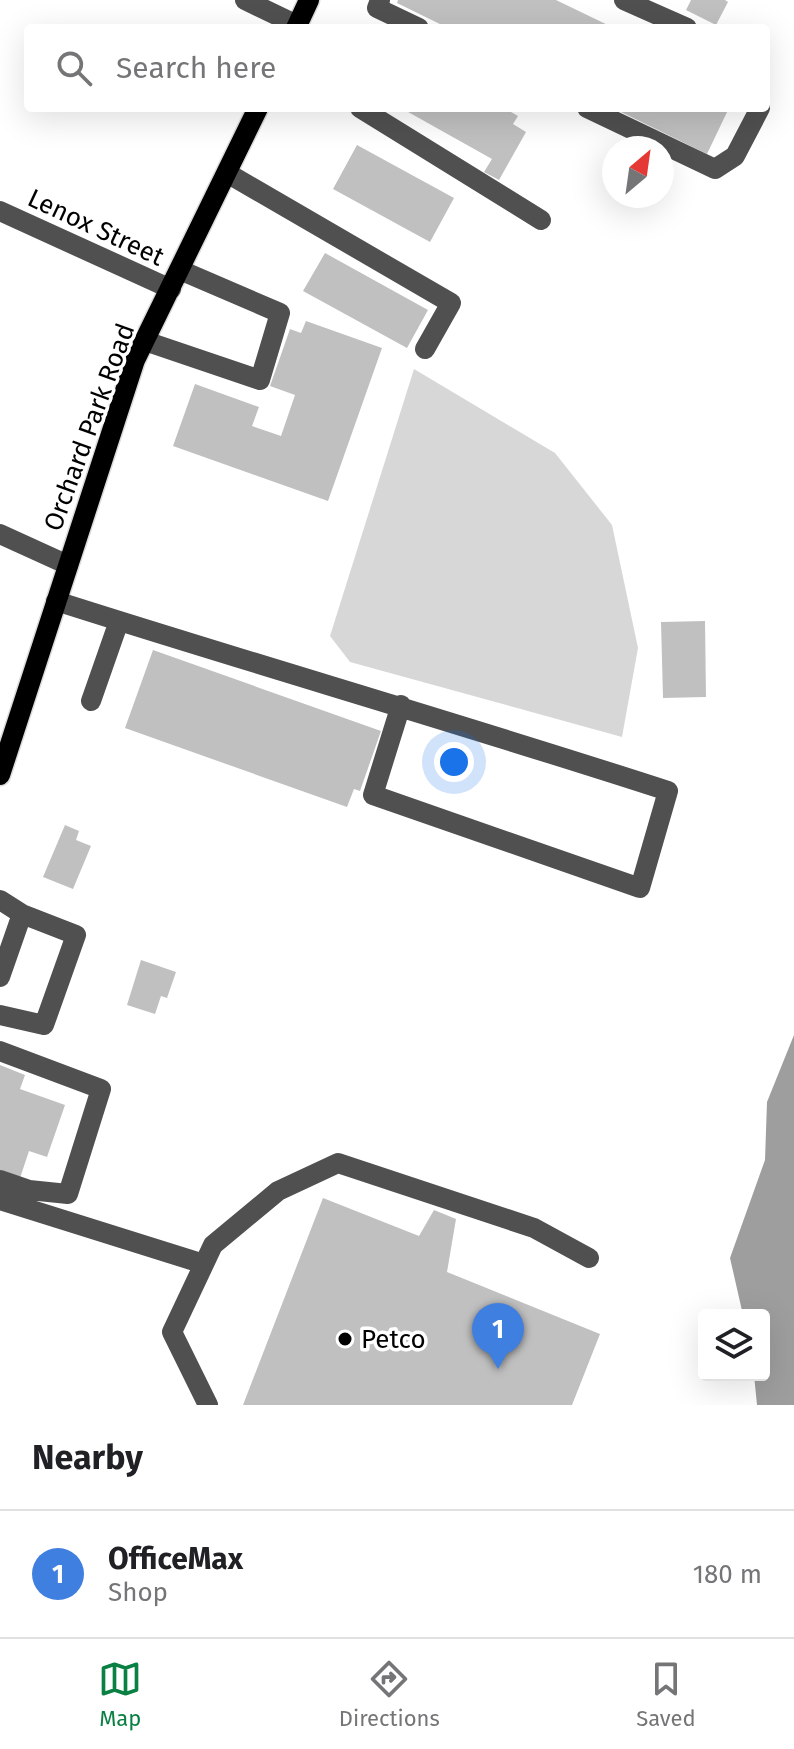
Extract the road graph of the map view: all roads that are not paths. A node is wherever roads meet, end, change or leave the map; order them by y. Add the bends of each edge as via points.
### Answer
1 (245, 0) edge
2 (309, 0) edge
3 (380, 0) edge
4 (624, 0) edge
5 (290, 24) edge
6 (297, 24) edge
7 (411, 24) edge
8 (678, 24) edge
9 (256, 112) edge
10 (367, 112) edge
11 (595, 112) edge
12 (758, 112) edge
13 (227, 173) junction
14 (0, 211) edge
15 (541, 220) dead end
16 (180, 270) junction
17 (171, 289) junction
18 (145, 341) junction
19 (425, 349) dead end
20 (0, 534) edge
21 (68, 565) junction
22 (56, 601) junction
23 (119, 621) junction
24 (91, 701) dead end
25 (401, 705) junction
26 (0, 775) edge
27 (0, 900) edge
28 (22, 914) junction
29 (0, 977) edge
30 (0, 1015) edge
31 (0, 1051) edge
32 (0, 1180) edge
33 (0, 1200) edge
34 (589, 1258) dead end
35 (204, 1264) junction
36 (208, 1405) edge

1 - 5 street
2 - 6 main road
3 - 7 street via 377,8
4 - 8 street
9 - 13 main road, Orchard Park Road
10 - 15 street
11 - 12 street via 715,169 735,156
13 - 16 main road, Orchard Park Road
13 - 19 street via 451,303
14 - 17 street, Lenox Street
16 - 17 main road, Orchard Park Road
16 - 18 street via 280,313 260,380
17 - 18 main road, Orchard Park Road
18 - 21 main road, Orchard Park Road
20 - 21 street
21 - 22 main road, Orchard Park Road
22 - 23 street
22 - 26 main road, Orchard Park Road
23 - 24 street
23 - 25 street
25 - 25 street via 668,791 640,888 373,795
27 - 28 street
28 - 29 street
28 - 30 street via 76,935 44,1025
31 - 32 street via 101,1089 68,1194
33 - 35 street
34 - 35 street via 534,1228 338,1163 278,1191 213,1245
35 - 36 street via 172,1332

